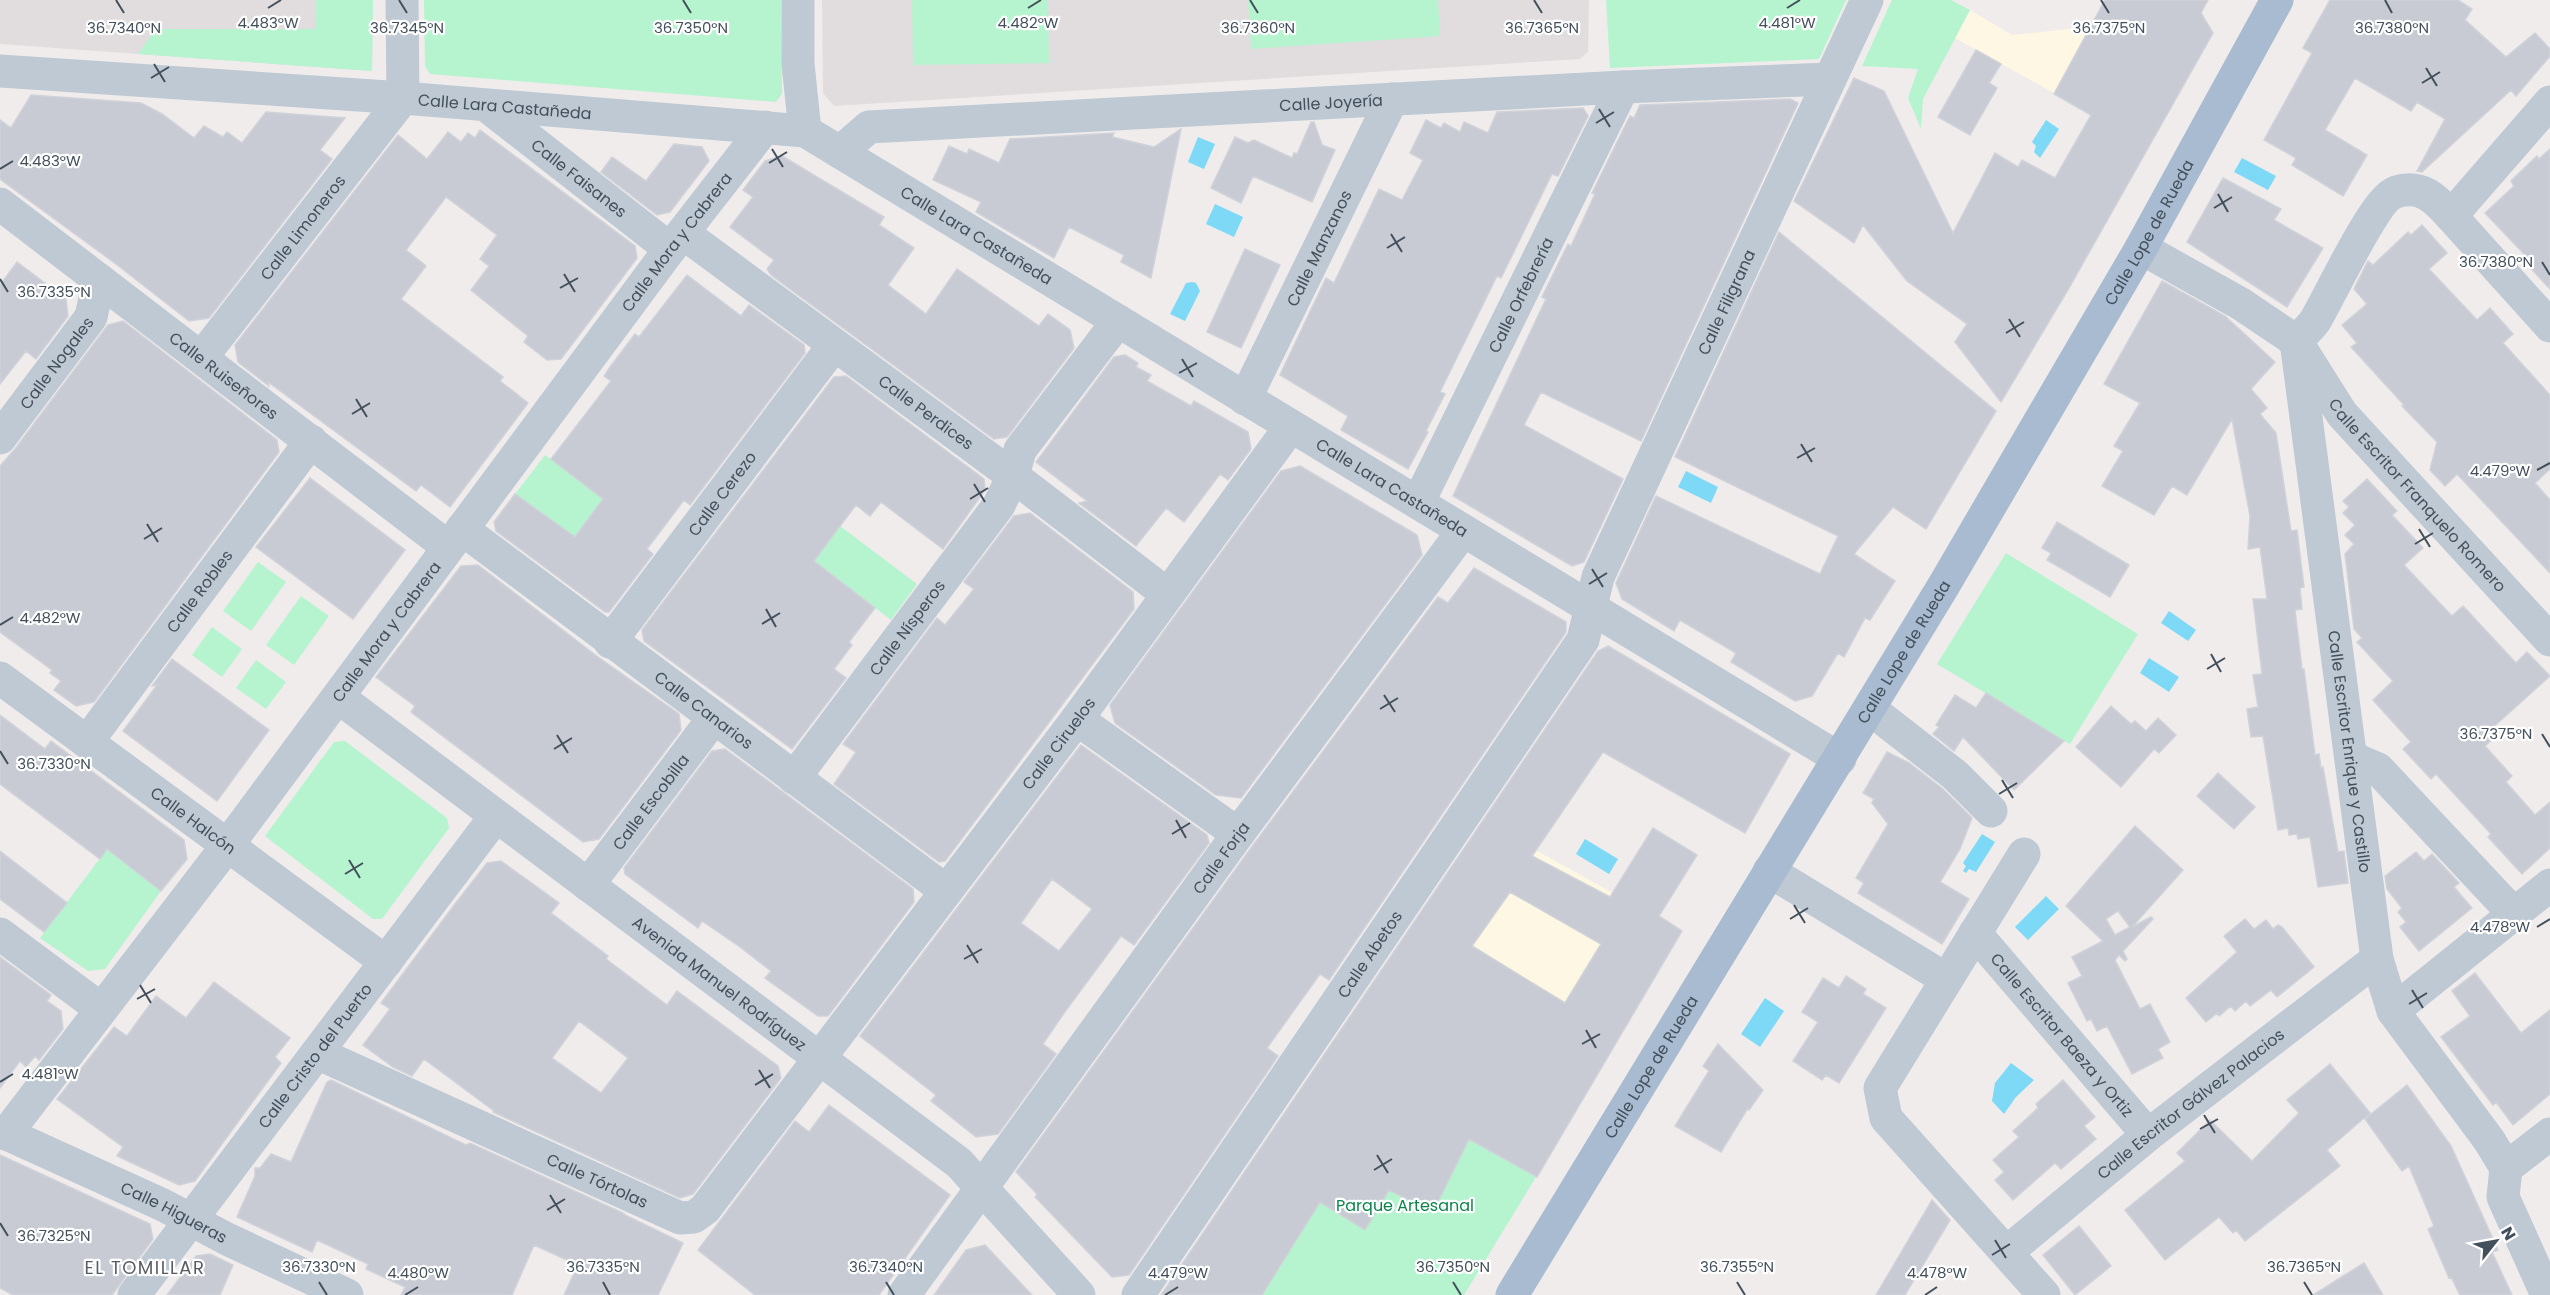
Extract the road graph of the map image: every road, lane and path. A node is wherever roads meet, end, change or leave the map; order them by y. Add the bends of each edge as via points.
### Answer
1 (402, 0) edge
2 (798, 0) edge
3 (1867, 0) edge
4 (2277, 0) edge
5 (0, 71) edge
6 (1830, 79) junction
7 (1623, 87) junction
8 (403, 98) junction
9 (1392, 99) junction
10 (2550, 102) edge
11 (487, 106) junction
12 (765, 127) junction
13 (805, 131) junction
14 (840, 153) junction
15 (0, 204) edge
16 (2451, 216) junction
17 (677, 241) junction
18 (2141, 248) junction
19 (99, 280) junction
20 (1118, 321) junction
21 (2550, 326) edge
22 (2296, 341) junction
23 (834, 345) junction
24 (202, 357) junction
25 (1245, 399) junction
26 (1292, 426) junction
27 (0, 438) edge
28 (311, 441) junction
29 (1012, 476) junction
30 (1418, 503) junction
31 (1463, 531) junction
32 (455, 538) junction
33 (1167, 594) junction
34 (1590, 607) junction
35 (2550, 640) edge
36 (610, 642) junction
37 (0, 678) edge
38 (338, 697) junction
39 (1870, 709) junction
40 (713, 719) junction
41 (1077, 719) junction
42 (87, 742) junction
43 (2352, 758) junction
44 (1840, 759) junction
45 (794, 778) junction
46 (1991, 811) dead end
47 (495, 817) junction
48 (1238, 834) junction
49 (227, 846) junction
50 (2024, 854) dead end
51 (1769, 872) junction
52 (588, 885) junction
53 (2550, 885) edge
54 (945, 890) junction
55 (2514, 914) junction
56 (1975, 933) junction
57 (0, 934) edge
58 (2377, 959) junction
59 (386, 962) junction
60 (1946, 980) junction
61 (102, 1009) junction
62 (2393, 1011) junction
63 (317, 1053) junction
64 (821, 1058) junction
65 (3, 1132) edge
66 (2550, 1134) edge
67 (2148, 1135) junction
68 (2506, 1168) junction
69 (982, 1188) junction
70 (191, 1220) junction
71 (2007, 1252) junction
72 (134, 1295) edge
73 (347, 1295) edge
74 (904, 1295) edge
75 (1079, 1295) edge
76 (1138, 1295) edge
77 (1512, 1295) edge
78 (2044, 1295) edge
79 (2547, 1295) edge

1 - 8 street
2 - 13 street via 798,64
3 - 6 street, Calle Filigrana
4 - 18 main road, Calle Lope de Rueda
5 - 8 street, Calle Lara Castañeda
6 - 7 street, Calle Joyería
6 - 34 street, Calle Filigrana via 1598,577
7 - 9 street, Calle Joyería
7 - 30 street, Calle Orfebrería
8 - 11 street, Calle Lara Castañeda
8 - 24 street, Calle Limoneros
9 - 14 street, Calle Joyería via 869,127
9 - 25 street, Calle Manzanos
10 - 16 street
11 - 12 street, Calle Lara Castañeda
11 - 17 street, Calle Faisanes
12 - 13 street, Calle Lara Castañeda
12 - 17 street, Calle Mora y Cabrera
13 - 14 street, Calle Lara Castañeda
14 - 20 street, Calle Lara Castañeda
15 - 19 street, Calle Ruiseñores
16 - 21 street
16 - 22 street via 2421,189 2394,192 2378,207 2314,323
17 - 23 street, Calle Perdices
17 - 32 street, Calle Mora y Cabrera
18 - 22 street via 2241,304
18 - 39 main road, Calle Lope de Rueda
19 - 24 street, Calle Ruiseñores
19 - 27 street, Calle Nogales via 91,317
20 - 25 street, Calle Lara Castañeda
20 - 29 street, Calle Nísperos via 1020,450
22 - 35 street, Calle Escritor Franquelo Romero via 2342,414
22 - 43 street, Calle Escritor Enrique y Castillo
23 - 29 street, Calle Perdices
23 - 36 street, Calle Cerezo
24 - 28 street, Calle Ruiseñores
25 - 26 street, Calle Lara Castañeda
26 - 30 street, Calle Lara Castañeda
26 - 33 street, Calle Ciruelos
28 - 32 street, Calle Ruiseñores
28 - 42 street, Calle Robles
29 - 33 street, Calle Perdices
29 - 45 street, Calle Nísperos via 999,505
30 - 31 street, Calle Lara Castañeda
31 - 34 street, Calle Lara Castañeda
31 - 48 street, Calle Forja
32 - 36 street, Calle Canarios
32 - 38 street, Calle Mora y Cabrera
33 - 41 street, Calle Ciruelos
34 - 44 street, Calle Lara Castañeda
34 - 76 street, Calle Abetos via 1583,640
36 - 40 street, Calle Canarios
37 - 42 street, Calle Halcón
38 - 47 street, Avenida Manuel Rodríguez
38 - 49 street, Calle Mora y Cabrera
39 - 44 main road, Calle Lope de Rueda
39 - 46 street via 1955,775
40 - 45 street, Calle Canarios
40 - 52 street, Calle Escobilla
41 - 48 street
41 - 54 street, Calle Ciruelos
42 - 49 street, Calle Halcón
43 - 55 street via 2379,769
43 - 58 street, Calle Escritor Enrique y Castillo
44 - 51 main road, Calle Lope de Rueda
45 - 54 street, Calle Canarios
47 - 52 street, Avenida Manuel Rodríguez
47 - 59 street, Calle Cristo del Puerto
48 - 69 street, Calle Forja
49 - 59 street, Calle Halcón
49 - 61 street, Calle Mora y Cabrera
50 - 56 street, Calle Escritor Baeza y Ortiz
51 - 60 street
51 - 77 main road, Calle Lope de Rueda
52 - 64 street, Avenida Manuel Rodríguez
53 - 55 street
54 - 64 street, Calle Ciruelos
55 - 62 street
56 - 60 street, Calle Escritor Baeza y Ortiz
56 - 67 street, Calle Escritor Baeza y Ortiz
57 - 61 street
58 - 62 street, Calle Escritor Enrique y Castillo
58 - 67 street, Calle Escritor Gálvez Palacios
59 - 63 street, Calle Cristo del Puerto
60 - 71 street, Calle Escritor Baeza y Ortiz via 1880,1088 1886,1118
61 - 65 street, Calle Mora y Cabrera
62 - 68 street, Calle Escritor Enrique y Castillo
63 - 64 street, Calle Tórtolas via 680,1218 694,1217 705,1209
63 - 70 street, Calle Cristo del Puerto
64 - 69 street, Avenida Manuel Rodríguez via 959,1163
65 - 70 street, Calle Higueras via 164,1204
66 - 68 street
67 - 71 street, Calle Escritor Gálvez Palacios
68 - 79 street via 2503,1197
69 - 74 street
69 - 75 street, Avenida Manuel Rodríguez
70 - 72 street, Calle Cristo del Puerto
70 - 73 street, Calle Higueras
71 - 78 street, Calle Escritor Baeza y Ortiz

